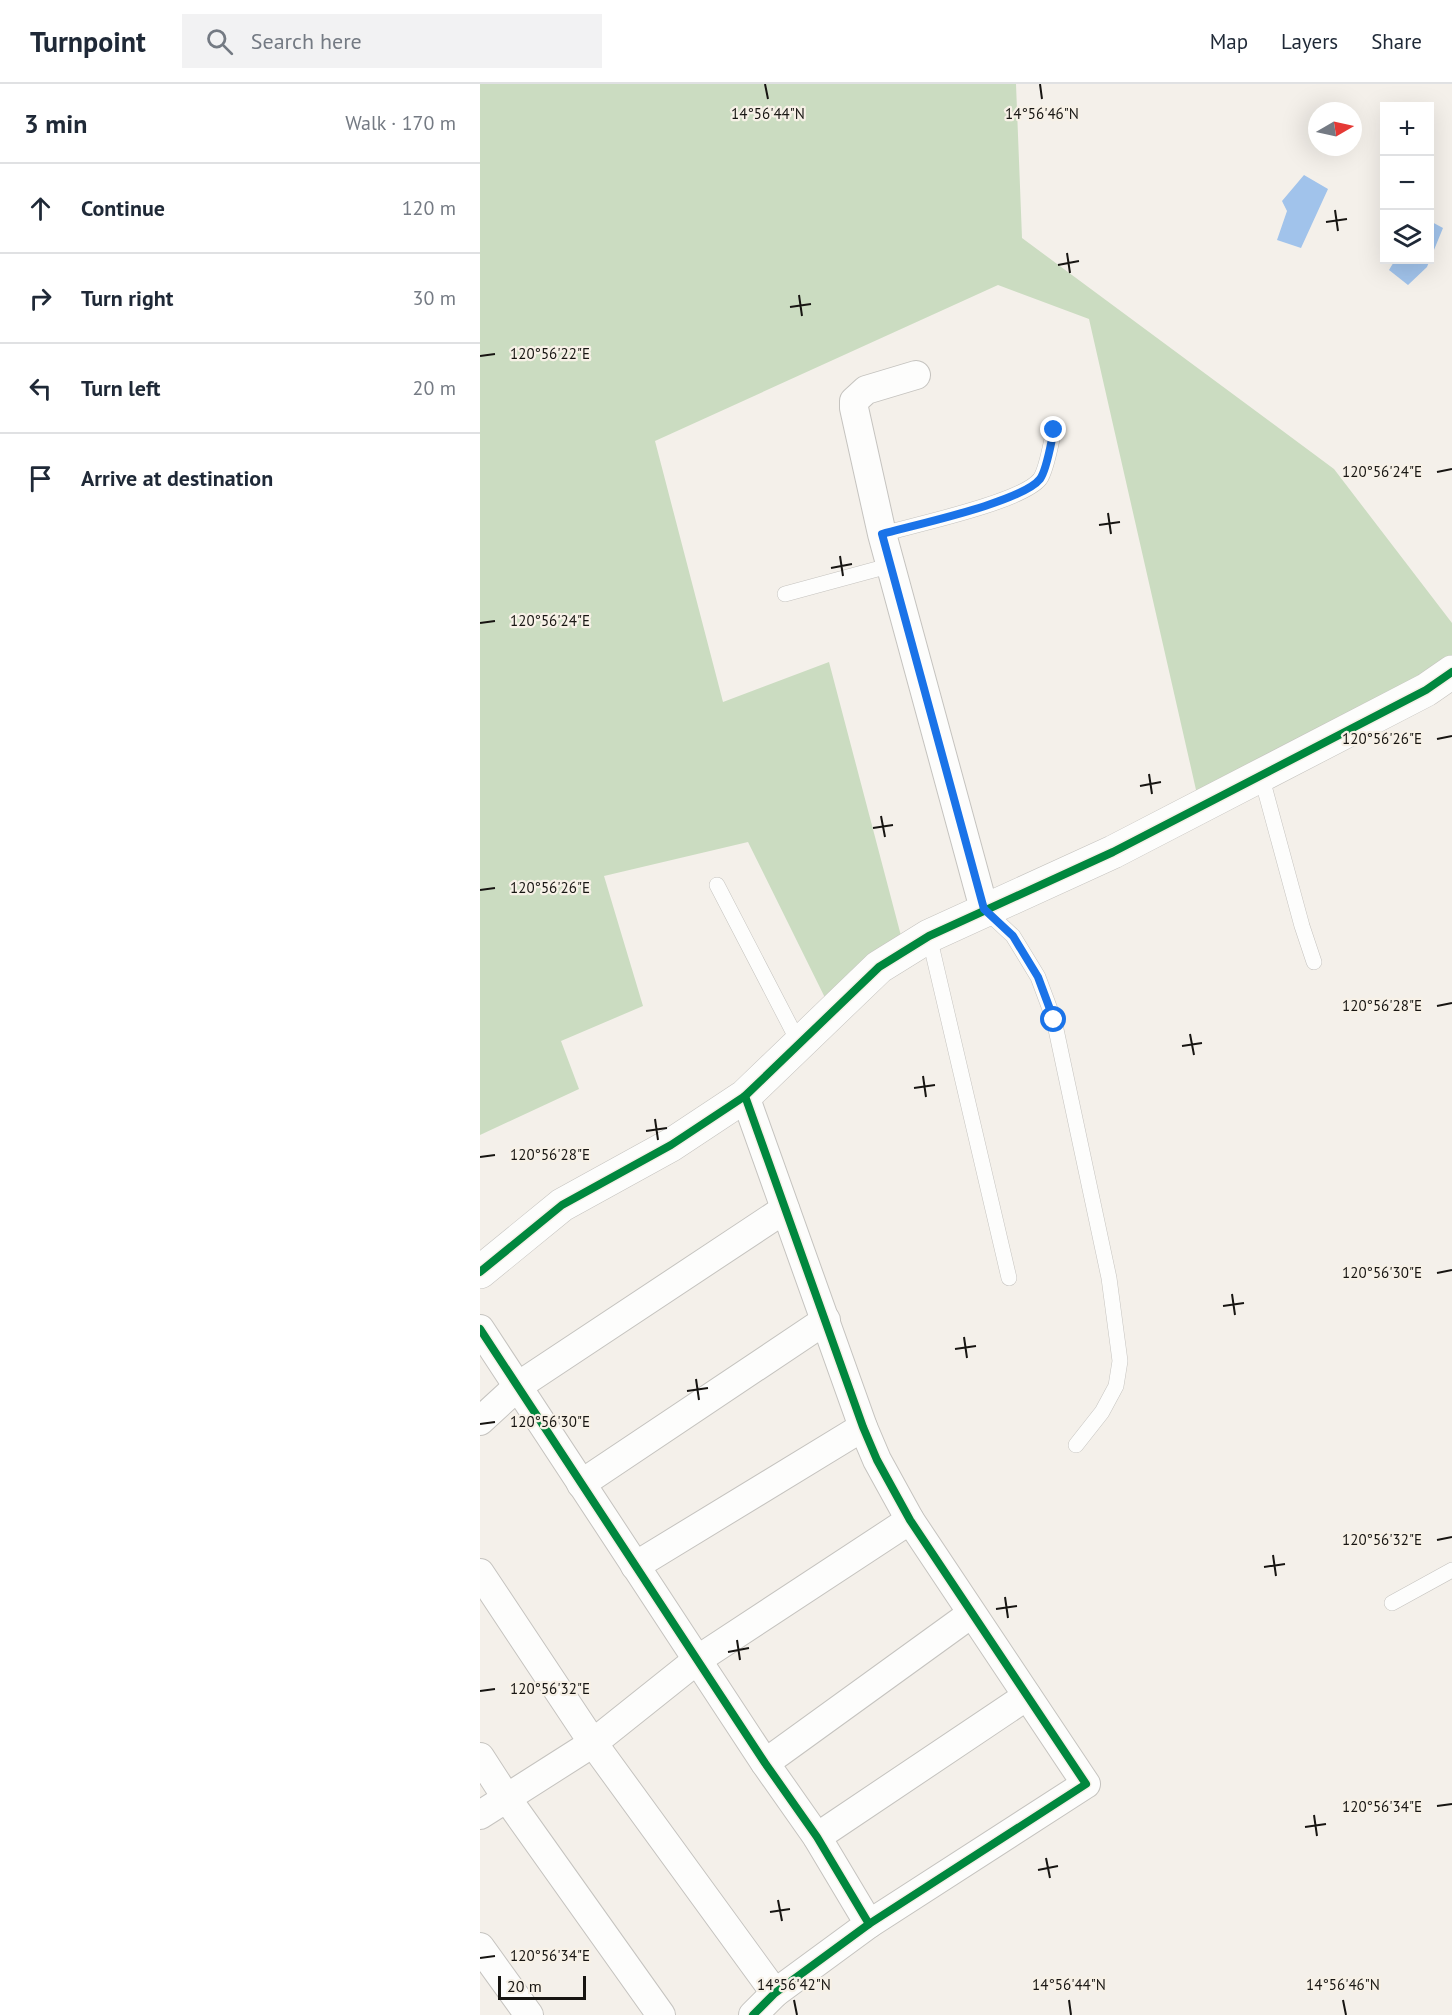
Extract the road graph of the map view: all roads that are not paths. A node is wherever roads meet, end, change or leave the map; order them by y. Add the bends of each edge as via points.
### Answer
1 (916, 375) dead end
2 (1054, 430) dead end
3 (882, 534) junction
4 (892, 565) junction
5 (785, 594) dead end
6 (1452, 672) edge
7 (1262, 775) junction
8 (717, 885) dead end
9 (984, 909) junction
10 (929, 936) junction
11 (1314, 962) dead end
12 (799, 1043) junction
13 (744, 1096) junction
14 (785, 1209) junction
15 (480, 1272) edge
16 (1009, 1278) dead end
17 (826, 1320) junction
18 (480, 1329) edge
19 (518, 1386) junction
20 (480, 1421) edge
21 (862, 1427) junction
22 (1076, 1445) dead end
23 (581, 1484) junction
24 (910, 1520) junction
25 (634, 1566) junction
26 (1452, 1570) edge
27 (480, 1573) edge
28 (1392, 1603) dead end
29 (971, 1614) junction
30 (697, 1660) junction
31 (1027, 1696) junction
32 (593, 1743) junction
33 (480, 1757) edge
34 (765, 1763) junction
35 (506, 1797) junction
36 (480, 1815) edge
37 (817, 1837) junction
38 (869, 1924) junction
39 (480, 1947) edge
40 (775, 1993) junction
41 (529, 2015) edge
42 (661, 2015) edge
43 (753, 2015) edge

1 - 3 street via 866,390 854,401
2 - 3 lane via 1041,478 1022,492
3 - 4 street
4 - 5 lane
4 - 9 street
6 - 7 street via 1426,690
7 - 9 street via 1113,852
7 - 11 lane
8 - 12 lane
9 - 10 street
9 - 22 lane via 1013,936 1038,977 1054,1020 1109,1278 1120,1361 1116,1386 1102,1412
10 - 12 street via 879,967
10 - 16 lane
12 - 13 street
13 - 14 street
13 - 15 street via 671,1145 562,1205
14 - 17 street
14 - 19 street
17 - 21 street
17 - 23 street
18 - 19 street
19 - 20 street
19 - 23 street
21 - 24 street
21 - 25 street
23 - 25 street
24 - 29 street
24 - 30 street
25 - 30 street
26 - 28 lane
27 - 32 street
29 - 31 street
29 - 34 street
30 - 32 street
30 - 34 street
31 - 37 street
31 - 38 street via 1086,1784
32 - 35 street
32 - 40 street
33 - 35 street
34 - 37 street
35 - 36 street
35 - 42 street
37 - 38 street
38 - 40 street
39 - 41 street
40 - 43 street

